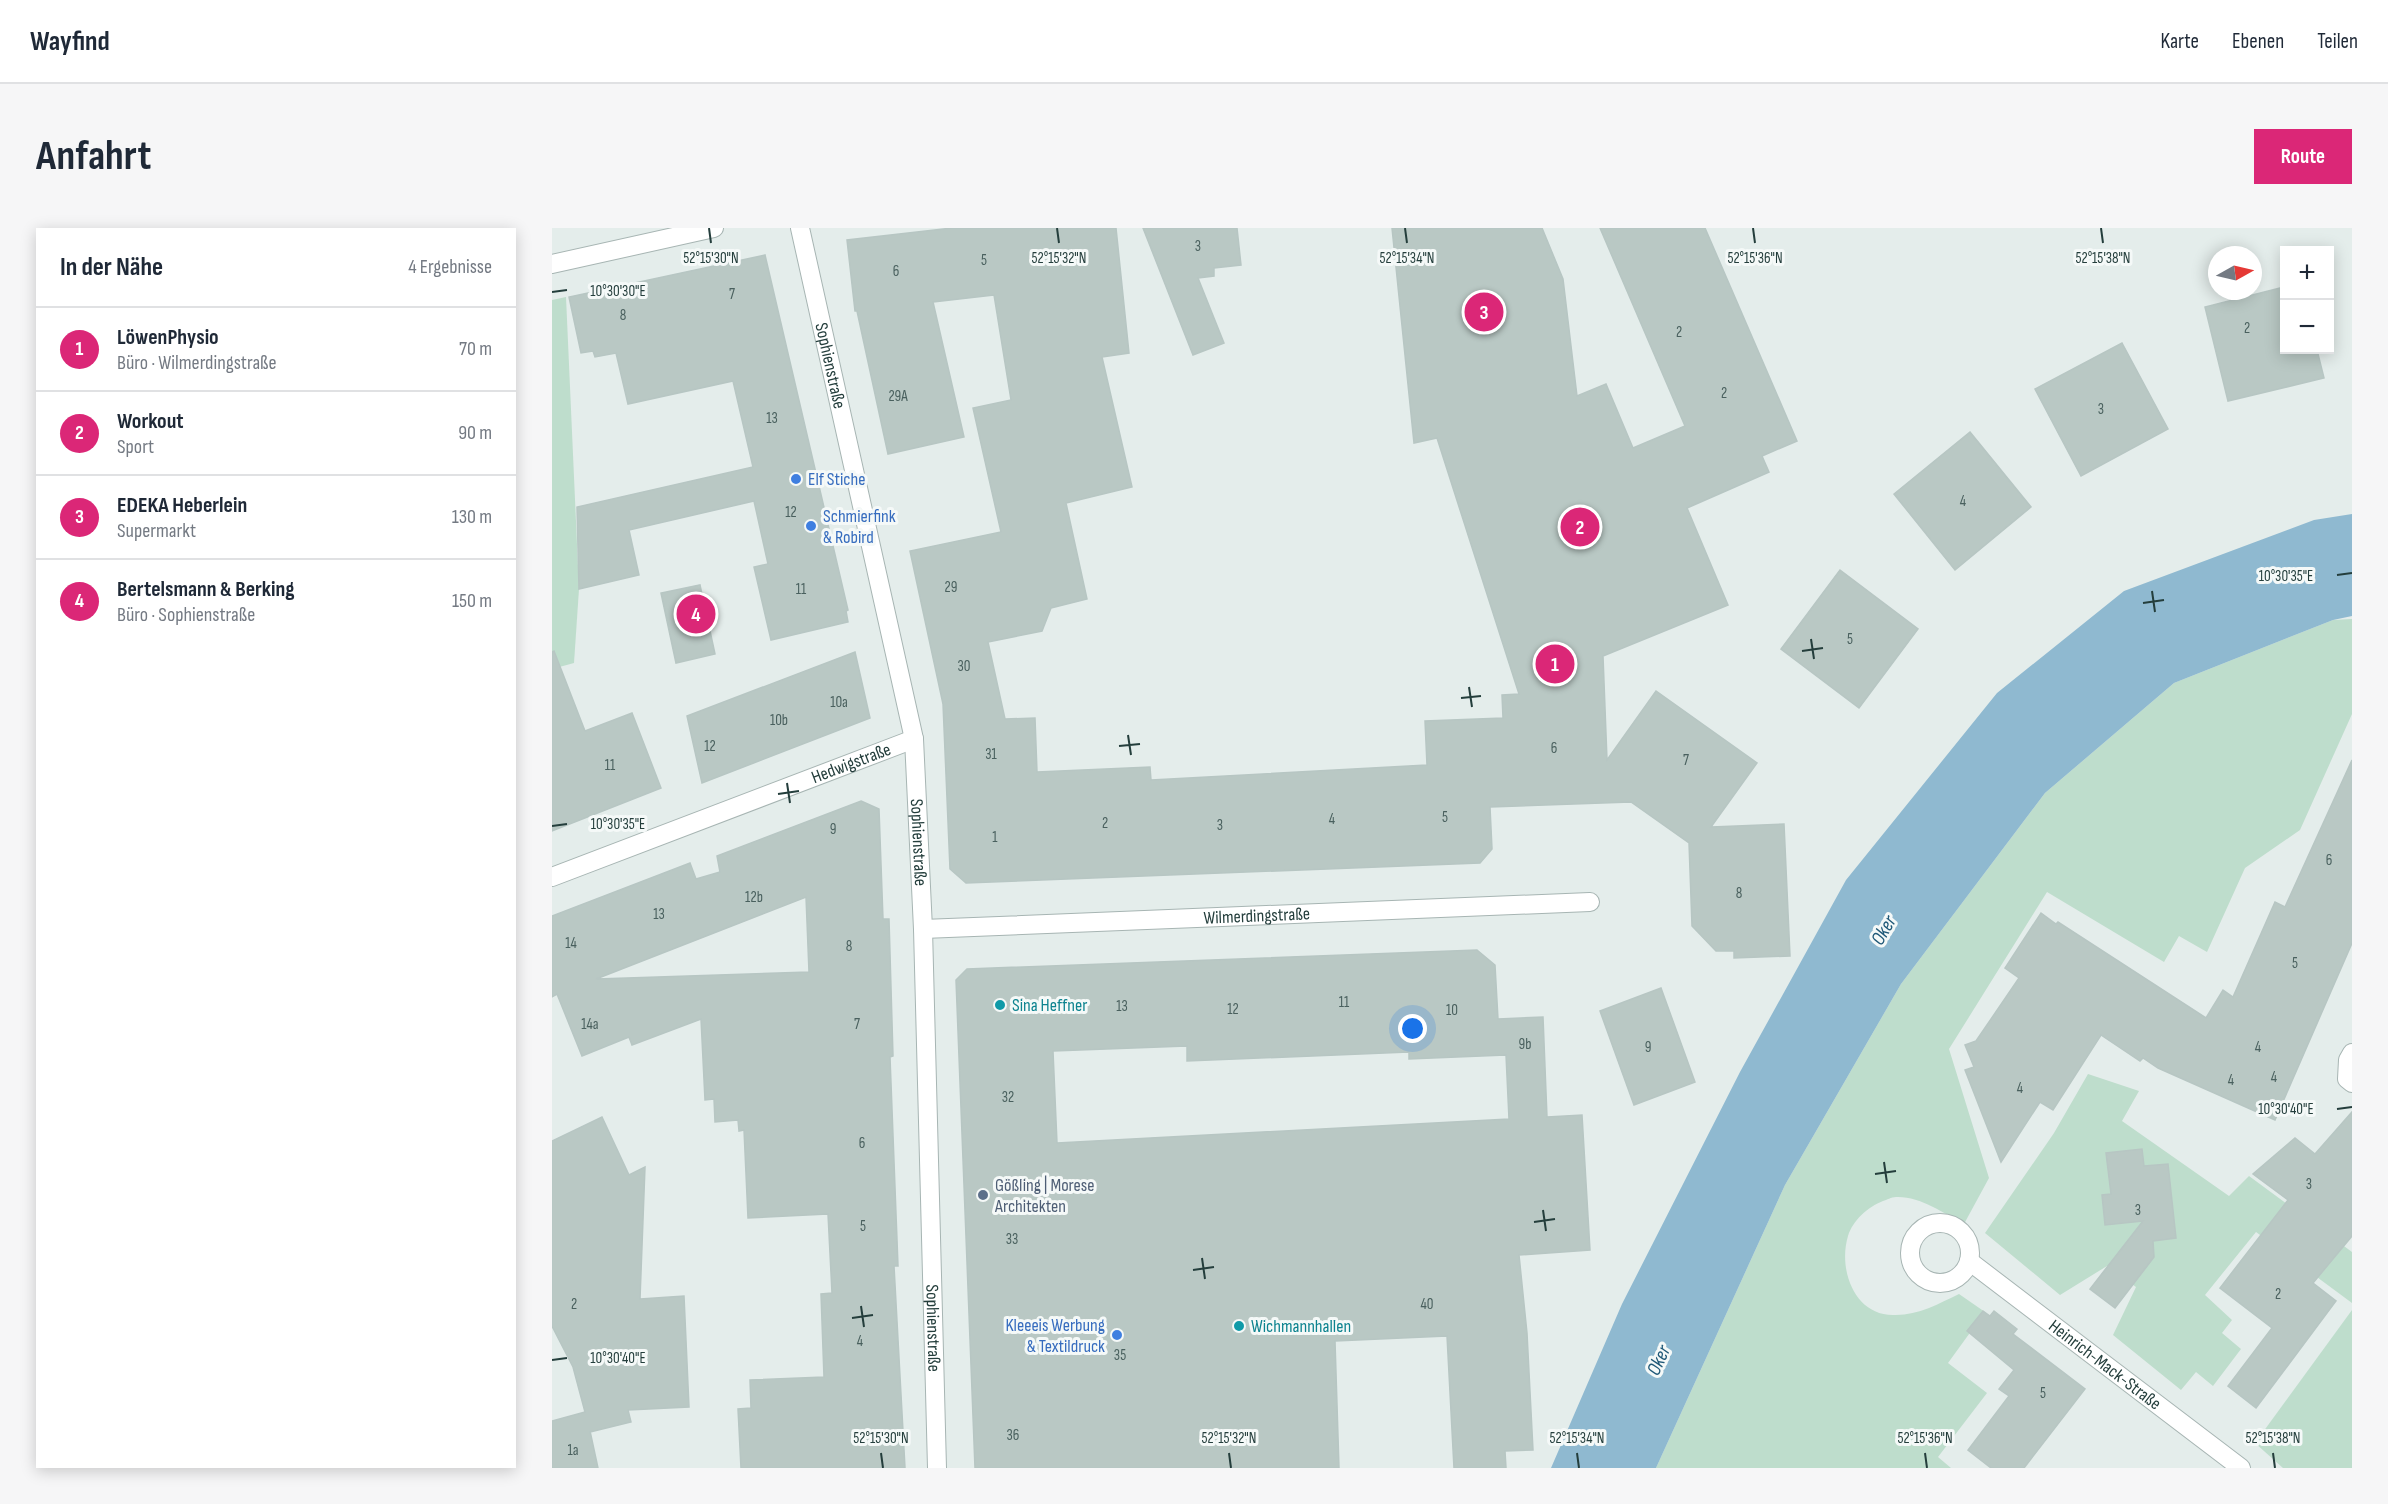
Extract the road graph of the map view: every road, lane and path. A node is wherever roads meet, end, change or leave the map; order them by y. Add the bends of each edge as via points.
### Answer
1 (714, 228) edge
2 (800, 228) edge
3 (552, 264) edge
4 (914, 739) junction
5 (552, 877) edge
6 (1590, 902) dead end
7 (923, 929) junction
8 (2352, 1053) edge
9 (2352, 1083) edge
10 (1970, 1261) dead end
11 (937, 1468) edge
12 (2241, 1468) edge

1 - 3 street
2 - 4 street, Sophienstraße
4 - 5 street, Hedwigstraße
4 - 7 street, Sophienstraße
6 - 7 street, Wilmerdingstraße
7 - 11 street, Sophienstraße
8 - 9 street via 2347,1079
10 - 12 street, Heinrich-Mack-Straße

